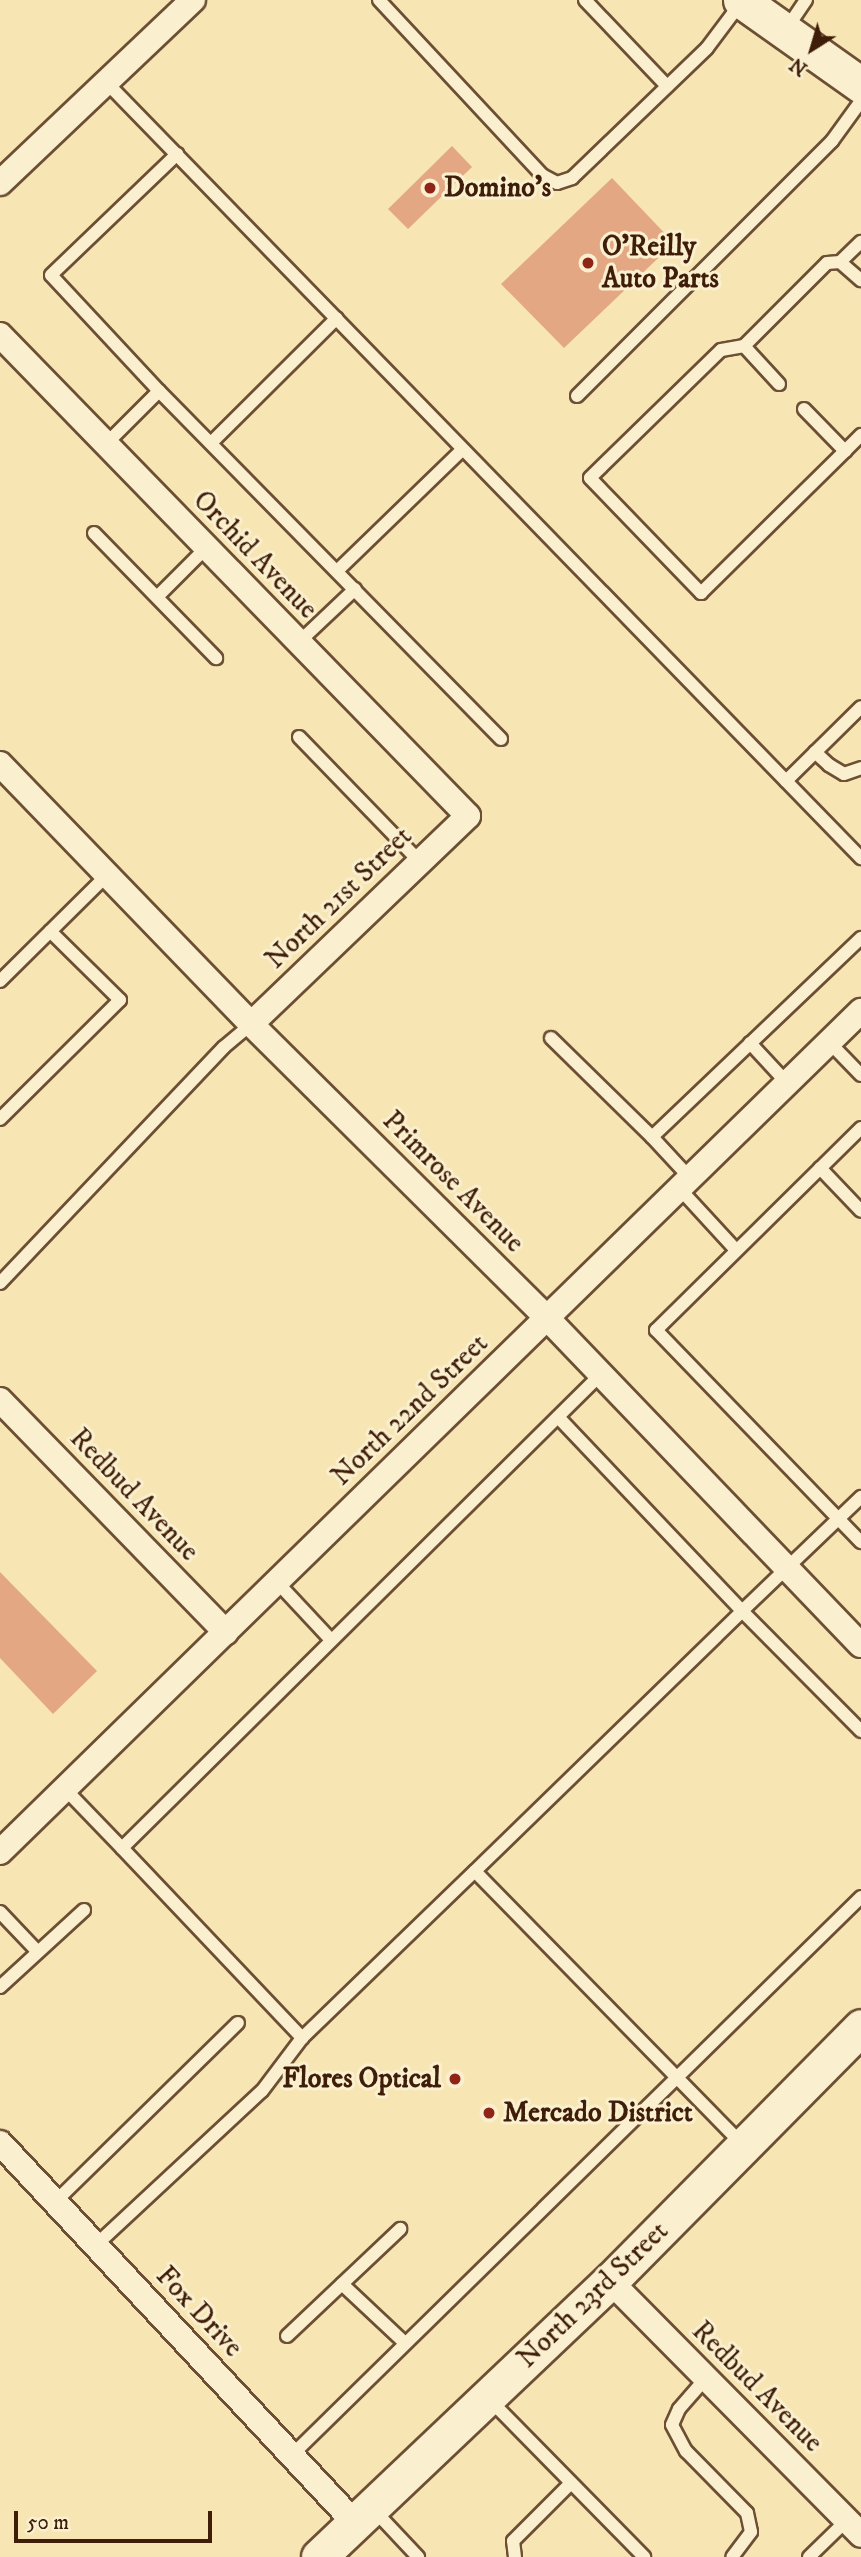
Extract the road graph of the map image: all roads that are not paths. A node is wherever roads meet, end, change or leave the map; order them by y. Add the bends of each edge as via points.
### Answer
1 (193, 0) edge
2 (379, 0) edge
3 (584, 0) edge
4 (741, 0) edge
5 (806, 0) edge
6 (785, 31) junction
7 (106, 82) junction
8 (861, 85) edge
9 (667, 86) junction
10 (861, 101) edge
11 (177, 154) junction
12 (0, 183) edge
13 (861, 242) edge
14 (840, 262) junction
15 (861, 280) edge
16 (337, 318) junction
17 (0, 335) edge
18 (744, 346) junction
19 (779, 384) dead end
20 (159, 391) junction
21 (577, 396) dead end
22 (804, 409) dead end
23 (861, 435) edge
24 (211, 443) junction
25 (106, 444) junction
26 (463, 449) junction
27 (845, 451) junction
28 (94, 533) dead end
29 (206, 547) junction
30 (337, 571) junction
31 (355, 589) junction
32 (157, 597) junction
33 (299, 642) junction
34 (216, 658) dead end
35 (861, 707) edge
36 (299, 737) dead end
37 (501, 738) dead end
38 (815, 752) junction
39 (0, 764) edge
40 (861, 768) edge
41 (786, 781) junction
42 (468, 816) joint
43 (861, 858) edge
44 (419, 862) junction
45 (107, 875) junction
46 (50, 931) junction
47 (861, 937) edge
48 (0, 981) edge
49 (861, 1011) edge
50 (251, 1024) junction
51 (551, 1038) dead end
52 (829, 1042) junction
53 (750, 1043) junction
54 (861, 1075) edge
55 (787, 1083) junction
56 (0, 1119) edge
57 (861, 1128) edge
58 (652, 1137) junction
59 (820, 1168) junction
60 (685, 1183) junction
61 (861, 1211) edge
62 (736, 1250) junction
63 (0, 1283) edge
64 (547, 1318) junction
65 (600, 1374) junction
66 (0, 1400) edge
67 (558, 1417) junction
68 (861, 1497) edge
69 (838, 1518) junction
70 (861, 1542) edge
71 (786, 1567) junction
72 (277, 1582) junction
73 (742, 1611) junction
74 (226, 1632) junction
75 (331, 1640) junction
76 (861, 1645) edge
77 (861, 1731) edge
78 (65, 1789) junction
79 (122, 1848) junction
80 (0, 1852) edge
81 (475, 1871) junction
82 (861, 1897) edge
83 (84, 1910) dead end
84 (0, 1912) edge
85 (38, 1952) junction
86 (0, 1987) edge
87 (238, 2023) dead end
88 (861, 2027) edge
89 (302, 2038) junction
90 (677, 2078) junction
91 (0, 2143) edge
92 (744, 2146) junction
93 (55, 2202) junction
94 (400, 2229) dead end
95 (96, 2245) junction
96 (610, 2281) junction
97 (342, 2284) junction
98 (287, 2336) dead end
99 (405, 2343) junction
100 (706, 2378) junction
101 (487, 2398) junction
102 (292, 2455) junction
103 (571, 2483) junction
104 (363, 2515) junction
105 (854, 2528) edge
106 (319, 2557) edge
107 (418, 2557) edge
108 (516, 2557) edge
109 (644, 2557) edge
110 (732, 2557) edge
111 (809, 2557) edge

1 - 7 street
2 - 9 lane via 542,175 557,183 572,178
3 - 9 lane
4 - 6 main road
4 - 9 lane via 707,48
5 - 6 lane
6 - 8 main road
7 - 11 lane
7 - 12 street
10 - 21 lane via 832,141
11 - 16 lane
11 - 20 lane via 51,275
13 - 14 lane
14 - 15 lane
14 - 18 lane via 827,263
16 - 24 lane
16 - 26 lane
17 - 25 street, Orchid Avenue
18 - 19 lane
18 - 27 lane via 721,349 590,478 701,593
20 - 24 lane
20 - 25 lane
22 - 27 lane
23 - 27 lane
24 - 30 lane
25 - 29 street, Orchid Avenue
26 - 30 lane
26 - 41 lane
28 - 32 lane
29 - 32 lane
29 - 33 street, Orchid Avenue
30 - 31 lane
31 - 33 lane
31 - 37 lane
32 - 34 lane
33 - 42 street, Orchid Avenue
35 - 38 lane
36 - 44 lane
38 - 40 lane via 844,774
38 - 41 lane
39 - 45 street, Primrose Avenue
41 - 43 lane
42 - 44 street, North 21st Street
44 - 50 street, North 21st Street
45 - 46 lane
45 - 50 street, Primrose Avenue
46 - 48 lane
46 - 56 lane via 120,1000
47 - 53 lane
49 - 52 street, North 22nd Street
50 - 63 lane
50 - 64 street, Primrose Avenue
51 - 58 lane
52 - 54 lane
52 - 55 street, North 22nd Street
53 - 55 lane
53 - 58 lane
55 - 60 street, North 22nd Street
57 - 59 lane
58 - 60 lane
59 - 61 lane
59 - 62 lane
60 - 62 lane
60 - 64 street, North 22nd Street
62 - 69 lane via 656,1330
64 - 65 street, Primrose Avenue
64 - 72 street, North 22nd Street
65 - 67 lane
65 - 71 street, Primrose Avenue
66 - 74 street, Redbud Avenue
67 - 73 lane
67 - 75 lane
68 - 69 lane
69 - 70 lane
69 - 71 lane
71 - 73 lane
71 - 76 street, Primrose Avenue
72 - 74 street, North 22nd Street
72 - 75 lane
73 - 77 lane
73 - 81 lane
74 - 78 street, North 22nd Street
75 - 79 lane
78 - 79 lane
78 - 80 street, North 22nd Street
79 - 89 lane
81 - 89 lane
81 - 90 lane
82 - 90 lane
83 - 85 lane
84 - 85 lane
85 - 86 lane
87 - 93 lane
88 - 92 main road, North 23rd Street
89 - 95 lane via 262,2091
90 - 92 lane
90 - 99 lane
91 - 93 street, Fox Drive
92 - 96 main road, North 23rd Street
93 - 95 street, Fox Drive
94 - 97 lane
95 - 102 street, Fox Drive
96 - 100 street, Redbud Avenue
96 - 101 main road, North 23rd Street
97 - 98 lane
97 - 99 lane
99 - 102 lane
100 - 105 street, Redbud Avenue
100 - 110 lane via 672,2424 686,2451 747,2514 751,2532
101 - 103 lane
101 - 104 main road, North 23rd Street
102 - 104 street, Fox Drive
103 - 108 lane via 513,2541
103 - 109 lane
104 - 106 main road, North 23rd Street
104 - 107 lane
105 - 111 lane

